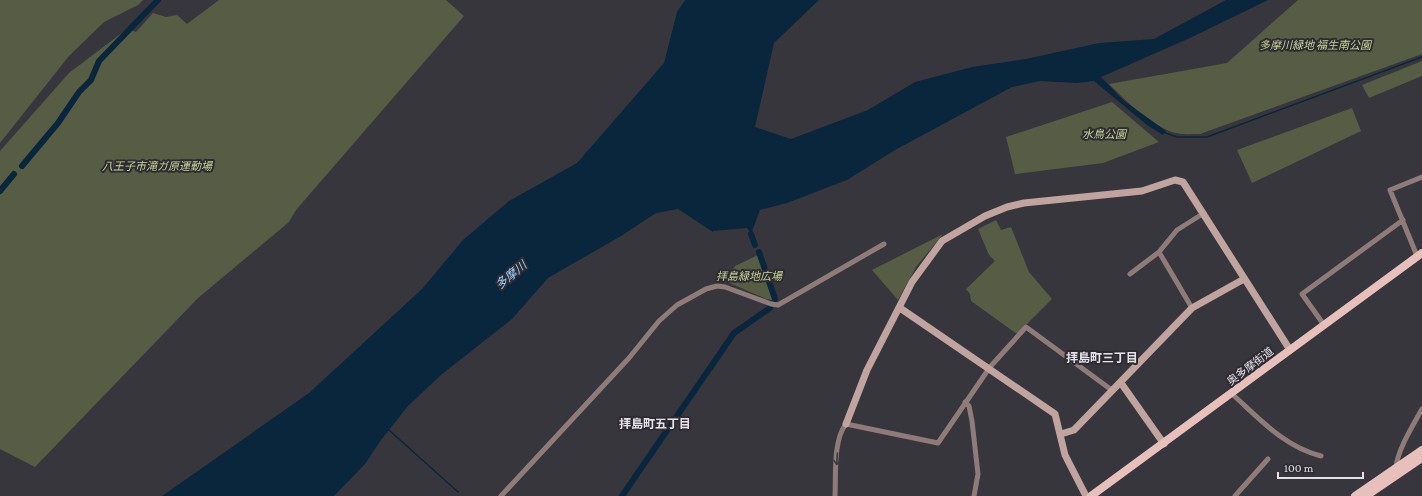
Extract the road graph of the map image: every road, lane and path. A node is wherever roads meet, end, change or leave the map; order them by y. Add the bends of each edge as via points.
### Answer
1 (1422, 177) edge
2 (1204, 213) junction
3 (1403, 220) junction
4 (884, 244) dead end
5 (1159, 252) junction
6 (1420, 254) edge
7 (1130, 274) dead end
8 (1244, 279) junction
9 (900, 308) junction
10 (1192, 308) junction
11 (1324, 325) junction
12 (1290, 350) junction
13 (990, 367) junction
14 (1121, 383) junction
15 (1113, 391) junction
16 (1232, 394) junction
17 (965, 402) junction
18 (1422, 409) edge
19 (846, 424) junction
20 (1061, 434) junction
21 (1164, 444) junction
22 (1422, 450) edge
23 (1321, 456) dead end
24 (1422, 458) edge
25 (1268, 459) dead end
26 (1397, 471) junction
27 (501, 496) edge
28 (835, 496) edge
29 (974, 496) edge
30 (1086, 496) edge
31 (1091, 496) edge
32 (1235, 496) edge
33 (1355, 496) edge
34 (1366, 496) edge

1 - 3 street via 1390,190
2 - 5 street via 1177,230
2 - 8 street
2 - 9 street via 1187,185 1177,180 1142,191 1007,207 985,216 942,241 915,277
3 - 6 street
3 - 11 street via 1302,294
4 - 27 street via 778,305 717,286 706,289 677,305 659,321 629,358
5 - 7 street
5 - 10 street
6 - 11 main road, 奥多摩街道
8 - 10 street
8 - 12 street
9 - 13 street
9 - 19 street via 867,370
10 - 14 street
11 - 12 main road, 奥多摩街道
12 - 16 main road, 奥多摩街道
13 - 15 street via 1026,327
13 - 17 street
13 - 20 street via 1050,409 1058,419
14 - 15 street
14 - 21 street
15 - 20 street via 1074,430
16 - 21 main road, 奥多摩街道
16 - 23 street via 1281,438 1311,454
17 - 19 street via 938,443
17 - 29 street via 969,406 972,421 978,474
18 - 26 street via 1398,459
19 -> 28 street via 838,441
20 - 30 street via 1064,455
21 - 31 main road, 奥多摩街道
22 - 26 main road
24 - 26 main road
25 - 32 street
26 - 33 main road
26 - 34 main road

